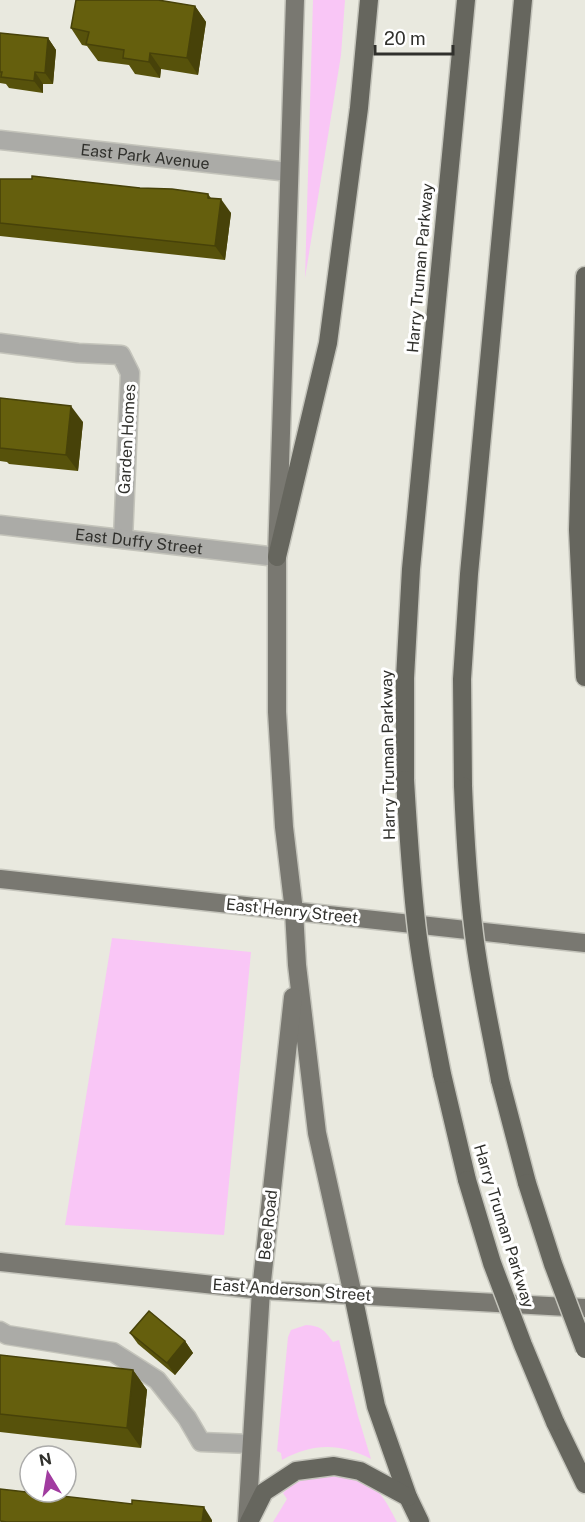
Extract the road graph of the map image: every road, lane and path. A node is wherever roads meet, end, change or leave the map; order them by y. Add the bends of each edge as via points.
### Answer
1 (296, 0) edge
2 (369, 0) edge
3 (466, 0) edge
4 (524, 0) edge
5 (0, 140) edge
6 (289, 172) junction
7 (585, 276) edge
8 (0, 343) edge
9 (0, 525) edge
10 (123, 539) junction
11 (277, 557) junction
12 (585, 677) edge
13 (0, 879) edge
14 (294, 911) junction
15 (585, 943) edge
16 (297, 965) junction
17 (0, 1262) edge
18 (261, 1290) junction
19 (353, 1294) junction
20 (585, 1308) edge
21 (0, 1331) edge
22 (585, 1349) edge
23 (251, 1444) junction
24 (585, 1484) edge
25 (408, 1497) junction
26 (248, 1522) edge
27 (420, 1522) edge

1 - 6 main road
2 - 11 highway via 328,343
3 - 24 highway, Harry Truman Parkway, bridge via 411,569 405,678 410,856 429,1004 467,1180 492,1263 523,1345
4 - 22 highway, bridge via 469,574 462,679 466,861 474,936 500,1080 527,1183
5 - 6 street, East Park Avenue
6 - 11 main road
7 - 12 highway via 578,530
8 - 10 street, Garden Homes via 121,355 130,373
9 - 10 street, East Duffy Street
10 - 11 street, East Duffy Street
11 - 14 main road via 277,712
13 - 14 main road, East Henry Street
14 - 15 main road, East Henry Street
14 - 16 main road
16 - 18 main road, Bee Road
16 - 19 main road via 317,1133
17 - 18 main road, East Anderson Street
18 - 19 main road, East Anderson Street
18 - 23 main road, Bee Road
19 - 20 main road, East Anderson Street
19 - 25 highway via 376,1406
21 - 23 street via 113,1352 157,1380 201,1442
23 - 26 main road, Bee Road
25 - 26 highway via 360,1471 334,1466 296,1471 264,1491
25 - 27 highway

